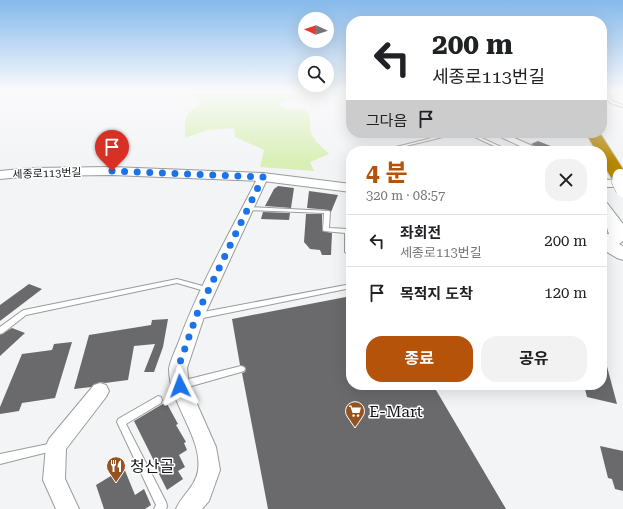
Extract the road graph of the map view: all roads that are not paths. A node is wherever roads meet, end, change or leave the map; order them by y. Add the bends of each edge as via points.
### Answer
1 (607, 134) edge
2 (436, 138) edge
3 (479, 138) edge
4 (508, 138) edge
5 (402, 146) edge
6 (497, 146) edge
7 (526, 146) edge
8 (607, 147) edge
9 (623, 154) edge
10 (607, 159) edge
11 (0, 175) edge
12 (263, 177) junction
13 (618, 180) edge
14 (346, 187) edge
15 (248, 209) junction
16 (607, 214) edge
17 (618, 230) edge
18 (346, 231) edge
19 (607, 240) edge
20 (607, 243) edge
21 (623, 254) edge
22 (346, 287) edge
23 (209, 290) junction
24 (196, 317) junction
25 (0, 331) edge
26 (241, 370) dead end
27 (180, 386) junction
28 (100, 391) dead end
29 (158, 400) dead end
30 (56, 446) junction
31 (0, 459) edge
32 (68, 509) edge
33 (159, 509) edge
34 (187, 509) edge

1 - 9 highway
2 - 5 lane
3 - 6 lane
4 - 7 street
8 - 13 highway
10 - 13 highway
11 - 12 street, 세종로113번길 via 112,171
12 - 14 street, 세종로113번길
12 - 15 street
15 - 18 lane via 327,212 326,230
15 - 23 street
16 - 17 street
17 - 19 street via 618,237
20 - 21 street
22 - 24 lane
23 - 24 street
23 - 25 lane via 177,281 24,313
24 - 27 street via 178,368
26 - 27 lane
27 - 34 street via 206,447 209,470 201,493
28 - 30 street
29 - 33 lane via 121,422 162,506
30 - 31 lane
30 - 32 street via 54,480

